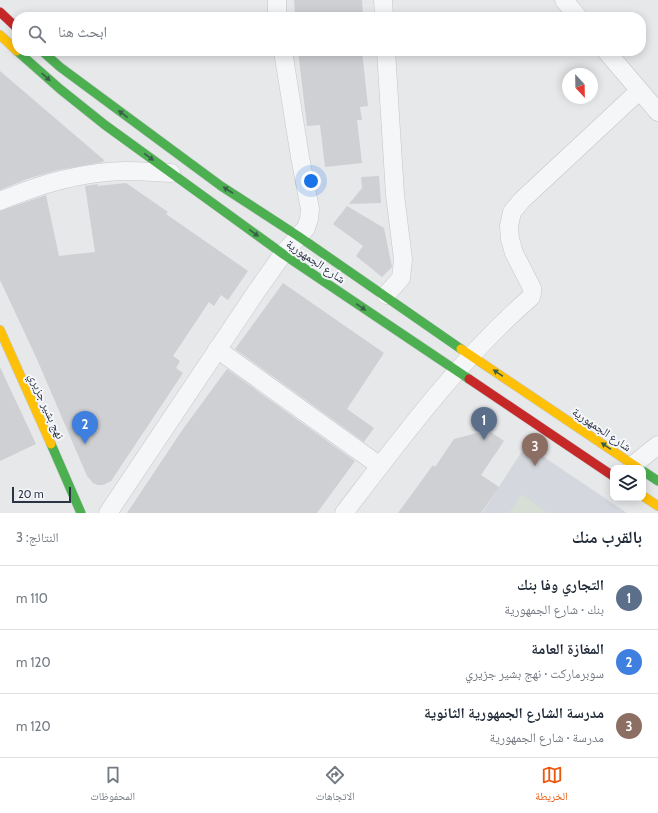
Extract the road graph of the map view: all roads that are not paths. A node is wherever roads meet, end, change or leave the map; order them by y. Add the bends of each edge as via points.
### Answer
1 (277, 0) edge
2 (383, 0) edge
3 (564, 0) edge
4 (0, 12) edge
5 (277, 12) edge
6 (384, 12) edge
7 (574, 12) edge
8 (12, 23) edge
9 (0, 35) edge
10 (12, 46) edge
11 (23, 56) edge
12 (48, 56) edge
13 (284, 56) edge
14 (386, 56) edge
15 (610, 56) edge
16 (639, 91) junction
17 (658, 112) edge
18 (171, 173) junction
19 (0, 201) edge
20 (298, 236) junction
21 (283, 254) junction
22 (386, 295) junction
23 (0, 330) edge
24 (217, 349) junction
25 (470, 355) junction
26 (456, 371) junction
27 (658, 445) edge
28 (634, 465) edge
29 (641, 465) edge
30 (380, 466) junction
31 (646, 473) edge
32 (610, 474) edge
33 (658, 481) edge
34 (646, 498) edge
35 (658, 506) edge
36 (81, 513) edge
37 (108, 513) edge
38 (344, 513) edge

1 - 5 street
2 - 6 street
3 - 7 street
4 - 8 main road
9 - 10 main road, شارع الجمهورية
11 -> 18 main road, شارع الجمهورية via 77,103
20 -> 12 main road, شارع الجمهورية via 221,186
13 - 20 street via 310,209 306,228
14 - 22 street via 395,194 403,259 401,278
15 - 16 street
16 - 17 street
16 - 25 street via 512,212 510,239 532,293
18 - 19 street via 124,171 74,177 42,185
18 -> 21 main road, شارع الجمهورية
20 - 21 street
20 - 22 main road, شارع الجمهورية
21 - 24 street
21 -> 26 main road, شارع الجمهورية
22 - 25 main road, شارع الجمهورية
23 - 36 main road, نهج بشير جزيري
24 - 30 street
24 - 37 street
25 - 26 street
28 -> 25 main road, شارع الجمهورية
26 - 30 street
26 - 32 main road, شارع الجمهورية
27 - 29 street
30 - 38 street
31 - 33 main road, شارع الجمهورية
34 - 35 main road

